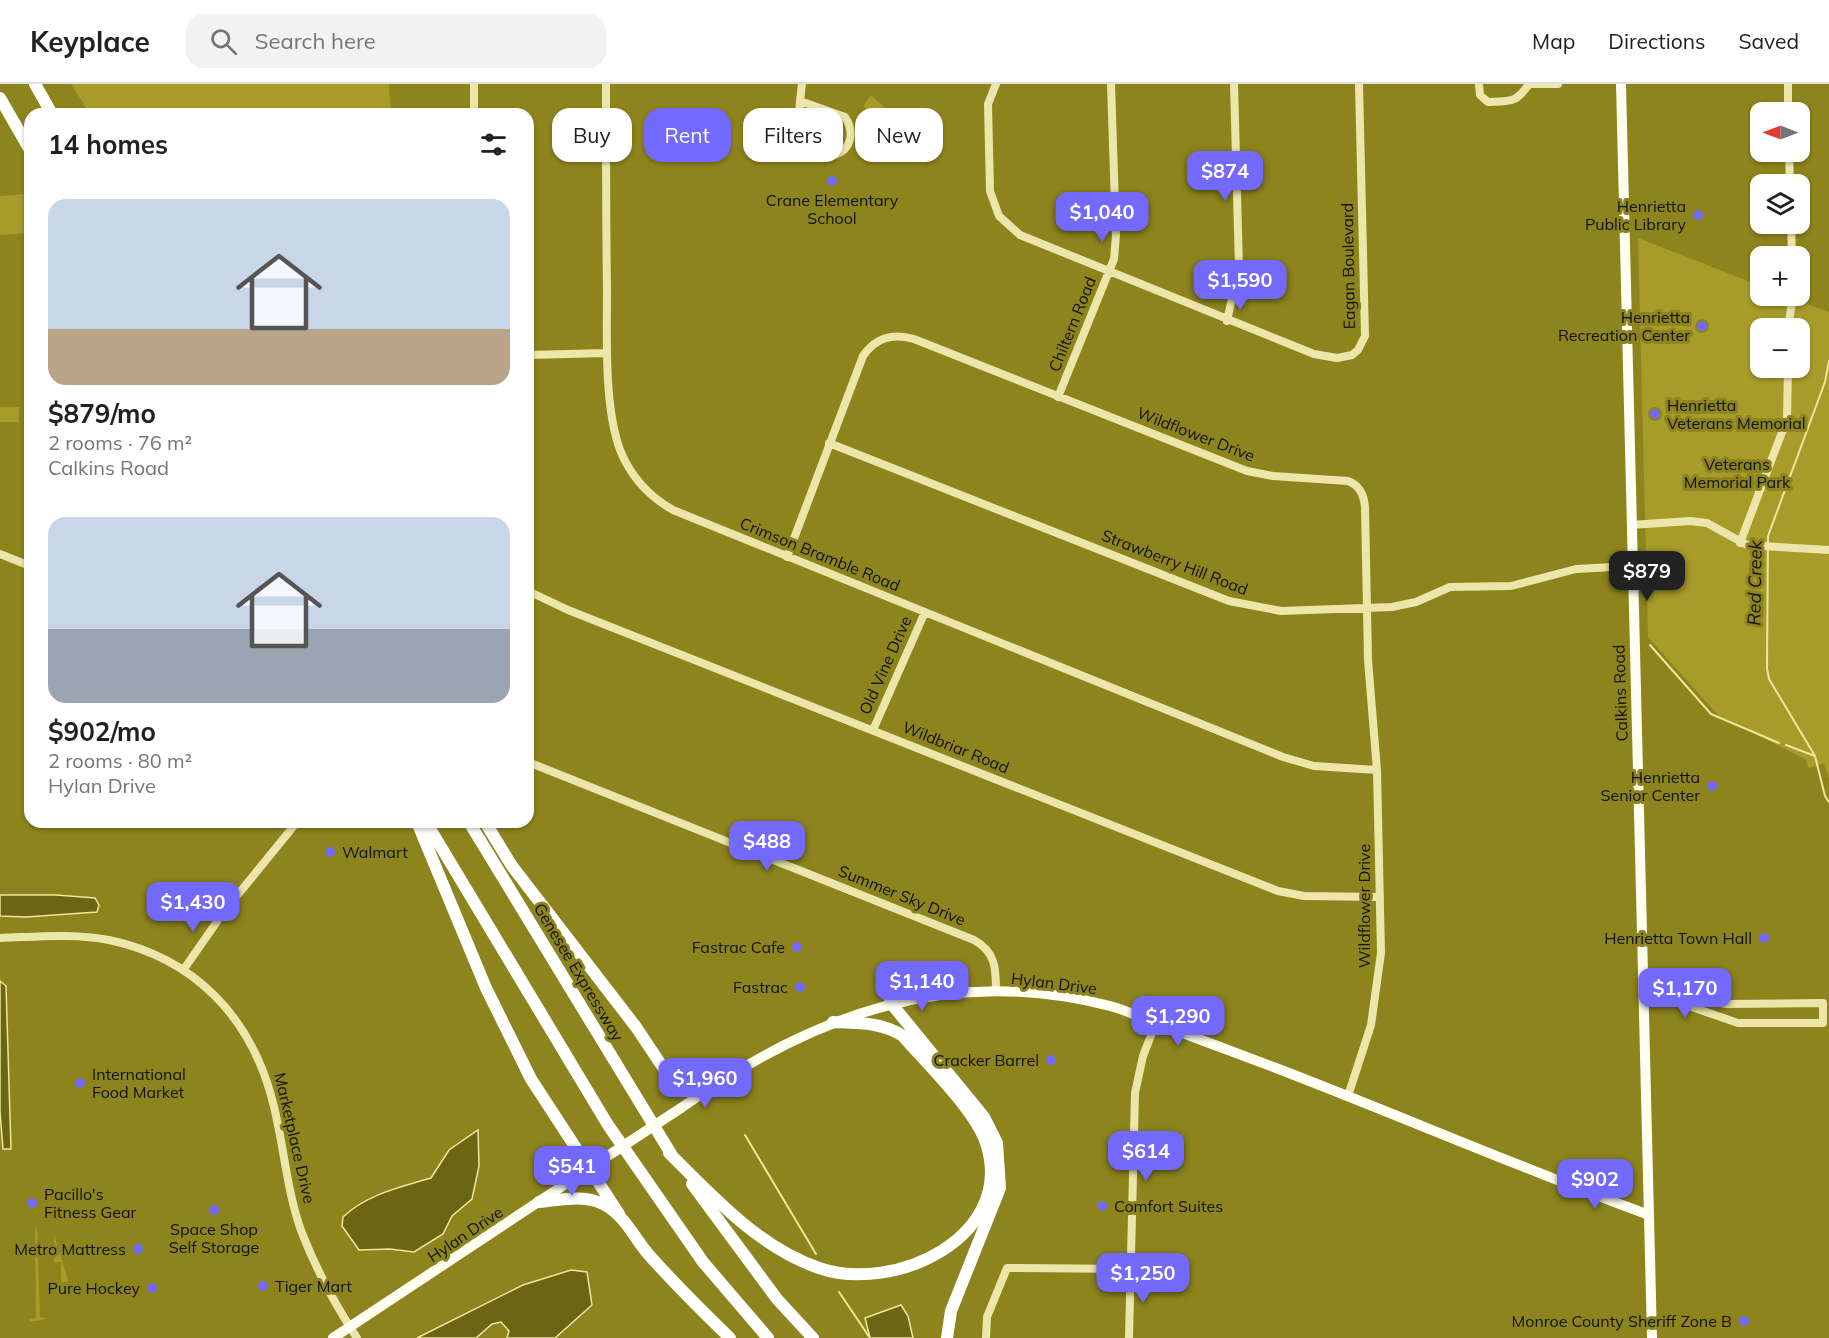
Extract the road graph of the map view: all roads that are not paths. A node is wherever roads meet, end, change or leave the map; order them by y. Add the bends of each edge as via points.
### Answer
1 (34, 84) edge
2 (474, 84) edge
3 (606, 84) edge
4 (802, 84) edge
5 (996, 84) edge
6 (1111, 84) edge
7 (1234, 84) edge
8 (1359, 84) edge
9 (1479, 84) edge
10 (1529, 84) edge
11 (1558, 84) edge
12 (1621, 84) edge
13 (1788, 84) edge
14 (0, 99) edge
15 (800, 101) junction
16 (1788, 102) edge
17 (48, 108) edge
18 (474, 108) edge
19 (24, 140) edge
20 (1109, 272) junction
21 (1227, 321) junction
22 (607, 353) junction
23 (534, 355) edge
24 (1788, 378) edge
25 (1058, 397) junction
26 (829, 443) junction
27 (1631, 525) junction
28 (1740, 543) junction
29 (1829, 550) edge
30 (0, 555) edge
31 (787, 557) junction
32 (24, 564) edge
33 (1632, 566) junction
34 (534, 594) edge
35 (1366, 610) junction
36 (925, 612) junction
37 (873, 730) junction
38 (534, 764) edge
39 (1377, 770) junction
40 (292, 828) edge
41 (419, 828) edge
42 (430, 828) edge
43 (473, 828) edge
44 (489, 828) edge
45 (1380, 897) junction
46 (0, 938) edge
47 (184, 969) junction
48 (1647, 987) junction
49 (996, 992) junction
50 (890, 1002) junction
51 (833, 1022) junction
52 (1156, 1023) junction
53 (712, 1086) junction
54 (1348, 1096) junction
55 (669, 1153) junction
56 (592, 1167) junction
57 (539, 1202) junction
58 (619, 1214) junction
59 (1649, 1215) junction
60 (1131, 1269) junction
61 (350, 1328) junction
62 (333, 1338) edge
63 (357, 1338) edge
64 (730, 1338) edge
65 (768, 1338) edge
66 (813, 1338) edge
67 (947, 1338) edge
68 (986, 1338) edge
69 (1130, 1338) edge
70 (1652, 1338) edge

1 - 17 highway
2 - 18 street
3 - 22 street, Crimson Bramble Road
4 - 15 street
5 - 20 street, Eagan Boulevard via 988,104 990,191 999,216 1020,235
6 - 20 street, Chiltern Road via 1116,235
7 - 21 street via 1239,267
8 - 21 street, Eagan Boulevard via 1366,326 1363,344 1352,355 1327,358
9 - 10 street via 1480,95 1488,102 1519,98
10 - 11 street
12 - 27 main road, Calkins Road
13 - 16 street
14 - 19 highway
15 - 15 street via 802,136 809,149 819,156 843,152 850,142 845,117
20 - 21 street, Eagan Boulevard
20 - 25 street, Chiltern Road
22 - 23 street
22 - 31 street, Crimson Bramble Road via 615,433 639,484 673,510
24 - 28 street via 1787,419
25 - 26 street, Wildflower Drive via 914,339 887,337 874,343 863,356
25 - 35 street, Wildflower Drive via 1247,471 1356,485 1364,500
26 - 31 street, Wildflower Drive
26 - 35 street, Strawberry Hill Road via 1230,601 1281,611
27 - 28 street via 1707,523
27 - 33 main road, Calkins Road
28 - 29 street
30 - 32 street
31 - 36 street, Crimson Bramble Road
33 - 35 street, Strawberry Hill Road via 1576,569 1511,585 1450,587 1416,602
33 - 48 main road, Calkins Road
34 - 37 street, Wildbriar Road
35 - 39 street, Wildflower Drive
36 - 37 street, Old Vine Drive
36 - 39 street, Crimson Bramble Road via 1283,757 1323,768
37 - 45 street, Wildbriar Road via 1278,891 1304,896
38 - 49 street, Summer Sky Drive via 983,945 993,958
39 - 45 street, Wildflower Drive
40 - 47 street via 223,913
41 - 56 highway via 486,988 531,1079
42 - 65 highway via 608,1125 703,1262
43 - 55 highway, Genesee Expressway
44 - 53 highway via 512,866 666,1072 684,1083
45 - 54 street, Wildflower Drive via 1377,993
46 - 47 street, Marketplace Drive via 108,940
47 - 61 street, Marketplace Drive via 227,1008 244,1030 263,1069 302,1232
48 - 48 street via 1657,995 1738,1023 1823,1023 1823,1003 1726,1004 1656,982
48 - 59 main road, Calkins Road
49 - 50 main road, Hylan Drive
49 - 52 main road, Hylan Drive via 1068,997 1113,1007
50 - 51 main road, Hylan Drive
50 - 67 highway via 984,1118 997,1143 1000,1188 951,1311
51 - 53 main road, Hylan Drive via 784,1044
51 - 55 highway via 892,1028 975,1121 986,1144 989,1175 978,1218 965,1235 919,1263 895,1271 844,1273 820,1268 789,1254 740,1222
52 - 54 main road, Hylan Drive
52 - 60 street via 1135,1093
53 - 56 main road, Hylan Drive, bridge
54 - 59 main road, Hylan Drive
55 - 66 highway, Genesee Expressway via 777,1299
56 - 57 main road, Hylan Drive
56 - 58 highway
57 - 58 highway via 577,1198 602,1203
57 - 61 main road, Hylan Drive
58 - 64 highway via 662,1269
59 - 70 main road, Calkins Road
60 - 68 street via 1007,1268 987,1317
60 - 69 street
61 - 62 main road, Hylan Drive
61 - 63 street, Marketplace Drive

